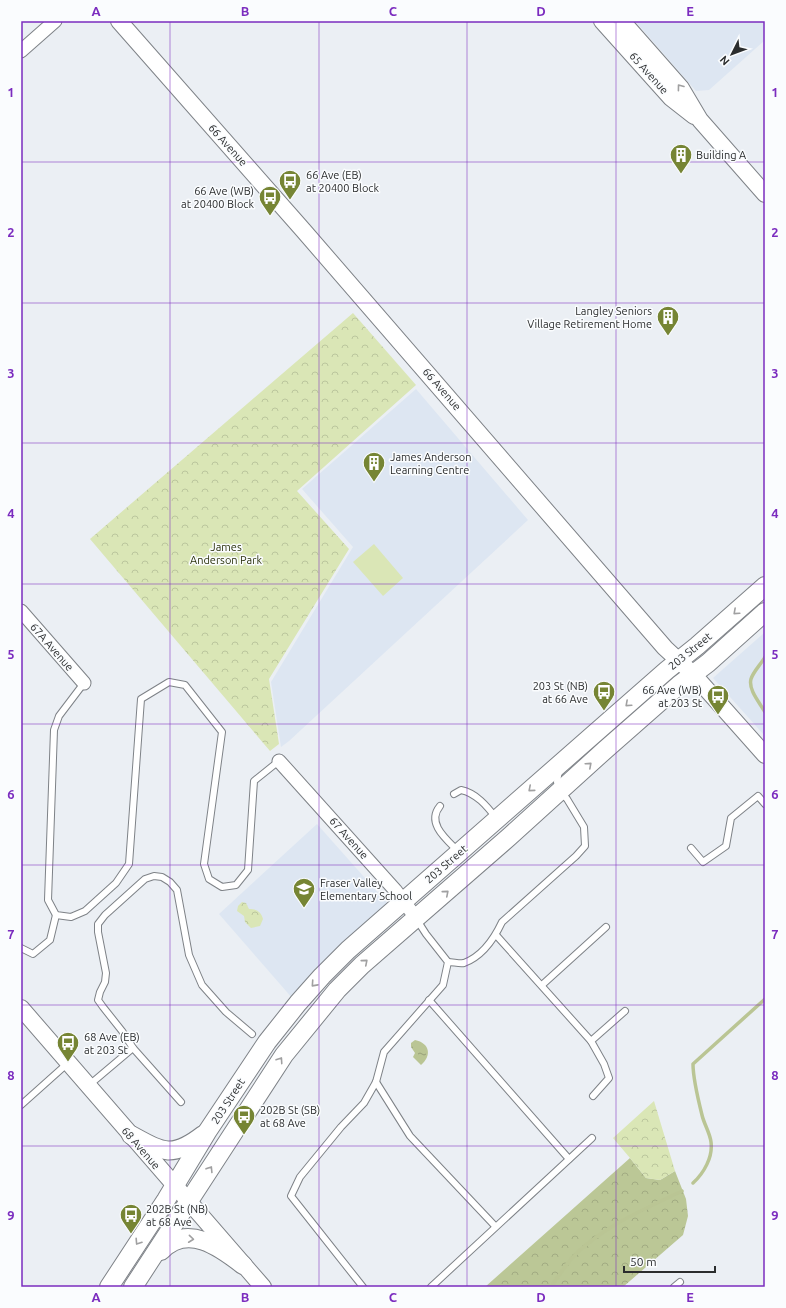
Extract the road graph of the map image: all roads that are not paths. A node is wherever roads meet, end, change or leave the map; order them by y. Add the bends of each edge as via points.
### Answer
1 (55, 21) edge
2 (119, 21) edge
3 (602, 21) edge
4 (622, 21) edge
5 (22, 48) edge
6 (700, 120) junction
7 (765, 194) edge
8 (765, 586) edge
9 (21, 611) edge
10 (765, 612) edge
11 (679, 661) junction
12 (693, 674) junction
13 (84, 683) joint
14 (765, 755) edge
15 (279, 761) joint
16 (561, 763) junction
17 (560, 791) junction
18 (454, 794) dead end
19 (765, 804) edge
20 (440, 806) dead end
21 (497, 819) junction
22 (691, 848) dead end
23 (459, 853) junction
24 (404, 901) junction
25 (56, 914) junction
26 (417, 919) junction
27 (606, 927) dead end
28 (496, 935) junction
29 (21, 948) edge
30 (448, 962) junction
31 (542, 985) junction
32 (430, 1000) junction
33 (21, 1008) edge
34 (625, 1010) dead end
35 (252, 1034) dead end
36 (591, 1041) junction
37 (133, 1048) junction
38 (68, 1063) junction
39 (376, 1082) junction
40 (88, 1086) junction
41 (594, 1096) dead end
42 (181, 1102) dead end
43 (21, 1105) edge
44 (207, 1132) junction
45 (130, 1135) junction
46 (592, 1138) dead end
47 (569, 1159) junction
48 (174, 1186) junction
49 (188, 1202) junction
50 (495, 1226) junction
51 (148, 1265) junction
52 (244, 1265) junction
53 (680, 1282) dead end
54 (109, 1287) edge
55 (133, 1287) edge
56 (263, 1287) edge
57 (364, 1287) edge
58 (431, 1287) edge
59 (674, 1287) edge

1 - 5 street
2 - 11 street, 66 Avenue
3 - 6 street, 65 Avenue via 671,98
6 -> 4 street, 65 Avenue via 681,88
6 - 7 street, 65 Avenue
8 -> 11 main road, 203 Street
9 - 13 street, 67A Avenue
10 - 12 main road, 203 Street
11 - 12 street, 66 Avenue
11 -> 16 main road, 203 Street
12 - 14 street, 66 Avenue
17 -> 12 main road, 203 Street
13 - 25 lane via 59,716 54,730 48,900
15 - 24 street, 67 Avenue
15 - 25 lane via 254,781 248,870 236,885 222,887 209,879 204,864 222,732 185,686 169,682 141,699 129,864 116,883 85,911 71,917
16 - 17 lane via 557,782
16 -> 21 main road, 203 Street
26 -> 17 main road, 203 Street
17 - 28 lane via 584,827 585,846 502,922
18 - 21 lane via 461,790 467,791 480,800
19 - 22 lane via 758,796 731,818 726,846 703,862
20 - 23 lane via 435,812 434,819 437,827
21 - 23 main road, 203 Street
23 - 24 main road, 203 Street
24 - 26 street, 67 Avenue
24 -> 44 main road, 203 Street via 348,950 298,1003 267,1042
25 - 29 lane via 50,940 33,954
26 - 30 lane
49 -> 26 main road, 203 Street via 284,1055 310,1022 362,965
27 - 31 lane
28 - 30 lane via 483,952 469,960 463,963
28 - 31 lane
30 - 32 lane via 443,985
31 - 36 lane
32 - 39 lane via 384,1052
32 - 47 lane
33 - 38 street, 68 Avenue
34 - 36 lane
35 - 37 lane via 226,1012 202,985 189,955 177,890 162,877 154,876 145,880 98,924 106,973 98,1000
36 - 41 lane via 609,1078
37 - 40 lane
37 - 42 lane
38 - 40 street, 68 Avenue
38 - 43 lane
39 - 50 lane via 410,1136
39 - 57 lane via 364,1103 300,1177 291,1196
40 - 45 street, 68 Avenue
44 - 45 main road via 184,1148 173,1151 156,1148
44 - 48 main road, 203 Street
45 - 48 street, 68 Avenue
46 - 47 lane
47 - 50 lane
48 - 49 street, 68 Avenue
48 -> 54 main road, 203 Street
49 - 51 main road, 203 Street
49 - 52 street, 68 Avenue
50 - 58 lane
51 -> 52 main road via 165,1246 179,1238 206,1241 222,1248
51 - 55 main road
52 - 56 street, 68 Avenue
53 - 59 lane

